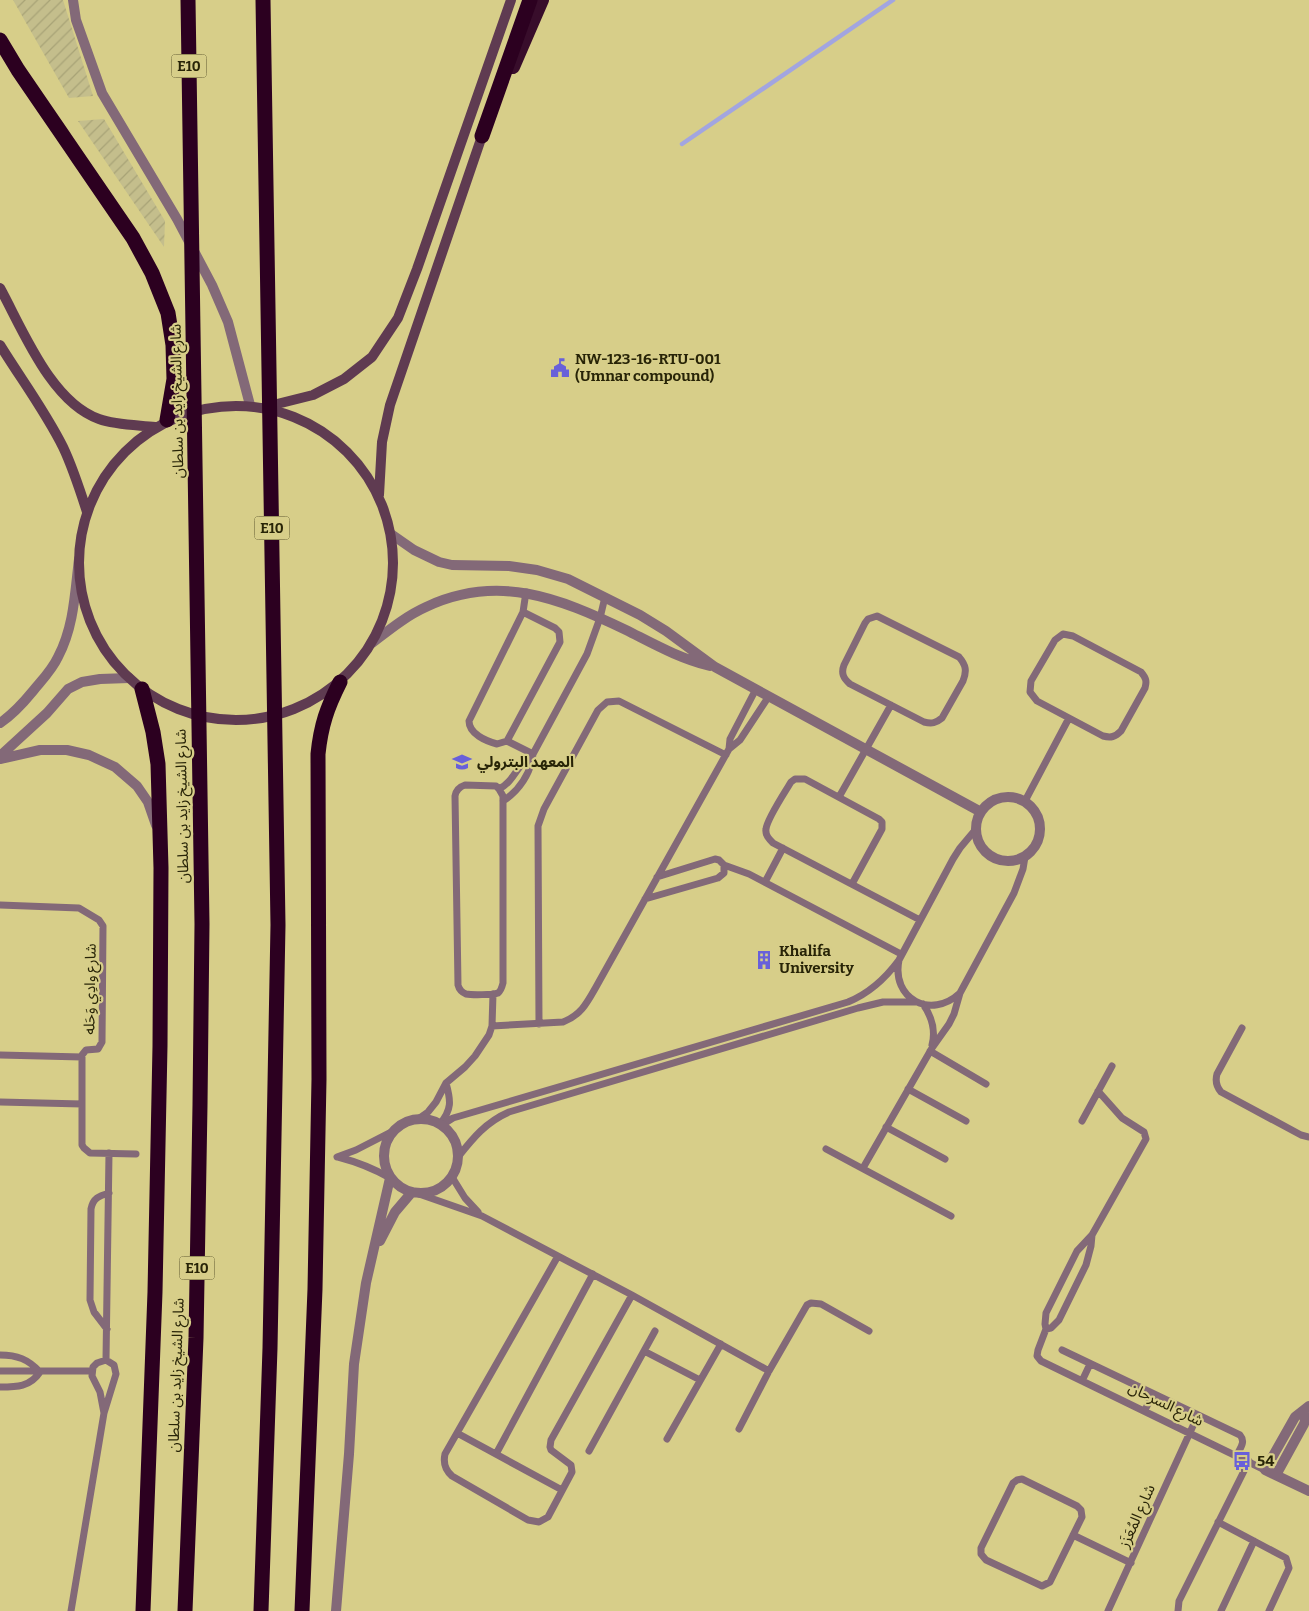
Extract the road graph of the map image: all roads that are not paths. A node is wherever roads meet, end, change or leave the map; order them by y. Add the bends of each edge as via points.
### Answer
1 (72, 0) edge
2 (188, 0) edge
3 (263, 0) edge
4 (511, 0) edge
5 (530, 0) edge
6 (542, 0) edge
7 (0, 40) edge
8 (482, 136) junction
9 (0, 288) edge
10 (0, 345) edge
11 (250, 405) junction
12 (265, 407) junction
13 (161, 423) junction
14 (378, 495) junction
15 (87, 512) junction
16 (391, 534) junction
17 (79, 559) junction
18 (526, 592) junction
19 (605, 597) junction
20 (523, 612) junction
21 (600, 618) junction
22 (372, 643) junction
23 (716, 667) junction
24 (129, 678) junction
25 (340, 682) junction
26 (142, 689) junction
27 (756, 690) junction
28 (769, 696) junction
29 (891, 705) junction
30 (1069, 718) junction
31 (0, 723) edge
32 (507, 741) junction
33 (866, 750) junction
34 (727, 752) junction
35 (533, 754) junction
36 (0, 757) edge
37 (499, 789) junction
38 (839, 797) junction
39 (1025, 800) junction
40 (503, 801) junction
41 (981, 812) junction
42 (976, 829) junction
43 (783, 848) junction
44 (1025, 857) junction
45 (724, 865) junction
46 (161, 868) junction
47 (657, 877) junction
48 (764, 882) junction
49 (852, 884) junction
50 (645, 899) junction
51 (0, 905) edge
52 (920, 920) junction
53 (900, 957) junction
54 (960, 993) junction
55 (493, 994) junction
56 (916, 1002) junction
57 (923, 1004) junction
58 (539, 1024) junction
59 (492, 1026) junction
60 (1242, 1028) dead end
61 (931, 1049) junction
62 (0, 1055) edge
63 (82, 1057) junction
64 (1112, 1066) dead end
65 (446, 1083) junction
66 (986, 1084) dead end
67 (908, 1089) junction
68 (1098, 1091) junction
69 (0, 1102) edge
70 (82, 1104) junction
71 (418, 1119) junction
72 (966, 1121) dead end
73 (1082, 1121) dead end
74 (441, 1125) junction
75 (886, 1128) junction
76 (393, 1131) junction
77 (1308, 1139) edge
78 (826, 1149) dead end
79 (109, 1153) junction
80 (136, 1154) dead end
81 (458, 1157) junction
82 (945, 1160) dead end
83 (862, 1168) junction
84 (452, 1177) junction
85 (390, 1178) junction
86 (109, 1193) junction
87 (416, 1193) junction
88 (482, 1216) junction
89 (951, 1216) dead end
90 (1092, 1235) junction
91 (373, 1253) junction
92 (558, 1256) junction
93 (592, 1274) junction
94 (632, 1295) junction
95 (107, 1329) junction
96 (1046, 1329) junction
97 (869, 1330) dead end
98 (655, 1331) dead end
99 (721, 1344) junction
100 (1062, 1350) dead end
101 (644, 1351) junction
102 (0, 1355) edge
103 (106, 1360) junction
104 (1090, 1364) junction
105 (0, 1371) edge
106 (92, 1371) junction
107 (769, 1371) junction
108 (40, 1372) junction
109 (700, 1380) junction
110 (1082, 1381) junction
111 (0, 1386) edge
112 (1153, 1394) junction
113 (1309, 1406) edge
114 (1145, 1410) junction
115 (104, 1413) junction
116 (1198, 1415) junction
117 (739, 1429) dead end
118 (1189, 1432) junction
119 (457, 1433) junction
120 (667, 1439) dead end
121 (589, 1451) dead end
122 (496, 1454) junction
123 (1237, 1455) junction
124 (1249, 1461) junction
125 (1266, 1470) junction
126 (1276, 1475) junction
127 (562, 1490) junction
128 (1309, 1491) edge
129 (1218, 1522) junction
130 (1073, 1535) junction
131 (1254, 1541) junction
132 (1131, 1563) junction
133 (71, 1611) edge
134 (143, 1611) edge
135 (185, 1611) edge
136 (261, 1611) edge
137 (302, 1611) edge
138 (336, 1611) edge
139 (1108, 1611) edge
140 (1178, 1611) edge
141 (1221, 1611) edge
142 (1269, 1611) edge

1 - 11 street via 102,93 178,219 212,285 228,322
2 - 135 highway, شارع الشيخ زايد بن سلطان / E10 via 202,924 196,1328
3 - 136 highway, E10 via 278,925 271,1338
4 - 12 main road via 398,318 372,356 344,379 313,394
5 - 8 highway
6 - 8 highway
7 - 13 highway via 133,238 152,273 168,313 173,345 174,379
8 - 14 main road via 390,405 382,442
9 - 13 main road via 44,370 62,394 83,412 100,420
10 - 15 main road via 62,447
11 - 12 main road
11 - 13 main road via 208,407
12 - 14 main road via 300,418 332,437 359,463
13 - 15 main road via 126,449 103,478
14 - 16 main road
15 - 17 main road
16 - 19 street via 439,562 538,570 568,579
16 - 22 main road via 394,572 388,607
17 - 24 main road via 84,603 101,644
17 - 31 street via 72,616 58,657 27,698
18 - 20 lane
18 - 21 street
18 - 22 street via 491,590 448,598 424,607
19 - 21 lane
19 - 23 street via 666,631
20 - 32 lane via 555,628 560,642
20 - 32 lane via 469,721 473,732 492,743
21 - 23 street via 672,654
21 - 35 lane via 587,654
22 - 25 main road
23 - 27 street
24 - 26 main road
24 - 36 street via 82,682 68,689
25 - 26 main road via 310,702 277,716 242,721 206,718 172,707
25 - 137 highway via 321,728 318,754 316,1289
26 - 46 highway via 158,764
27 - 28 street
27 - 34 lane via 730,739
28 - 33 street
28 - 34 lane via 740,740
29 - 29 lane via 924,722 937,722 963,681 966,668 959,657 877,616 865,623 844,665 843,675 850,684
29 - 33 lane
30 - 30 lane via 1103,736 1116,736 1145,688 1145,677 1073,636 1058,636 1030,686 1037,701
30 - 39 lane
32 - 35 lane
33 - 38 lane
33 - 41 street
34 - 47 lane
34 - 58 lane via 619,701 607,702 598,710 538,826
35 - 37 lane via 523,760 509,782
35 - 40 lane via 522,782
36 - 46 street via 40,750 67,750 89,755 115,767 137,786 148,802 157,827
37 - 40 lane
37 - 55 lane via 492,785 465,785 456,791 455,804 458,985 467,994
38 - 43 lane via 805,779 791,782 766,828 769,839
38 - 49 lane via 879,818 883,825
39 - 41 street via 1000,797
39 - 44 street via 1038,815 1040,834 1038,843
40 - 55 lane via 503,983 502,988
41 - 42 street
42 - 44 street via 978,840 992,857 1003,861
42 - 52 lane via 960,848
43 - 48 lane
43 - 49 lane
44 - 54 lane via 1020,881
45 - 47 lane via 715,859
45 - 48 lane
45 - 50 lane via 724,873 718,878
46 - 134 highway via 155,1282
47 - 50 lane
48 - 53 lane
49 - 52 lane
50 - 58 lane via 580,1012 563,1022
51 - 63 lane, شارع وادِي وَحَله via 79,908 103,926 102,1042 98,1049 84,1051
52 - 53 lane
53 - 56 lane via 897,976 904,991
53 - 74 lane via 880,983 848,1002 453,1118
54 - 57 lane via 947,1002 931,1006
54 - 61 lane via 954,1014
55 - 59 lane
56 - 57 lane
56 - 81 lane via 883,1002 858,1008 509,1112 487,1124
57 - 61 lane via 934,1029
58 - 59 lane
59 - 65 lane via 475,1056
60 - 77 lane via 1217,1074 1217,1087 1220,1092
61 - 66 lane
61 - 67 lane
62 - 63 lane, شارع وادِي وَحَله
63 - 70 lane, شارع وادِي وَحَله
64 - 68 lane
65 - 71 lane via 436,1102
65 - 74 lane via 449,1108
67 - 72 lane
67 - 75 lane
68 - 73 lane
68 - 90 lane, شارع السرحان via 1122,1118 1146,1135
69 - 70 lane
70 - 79 lane, شارع وادِي وَحَله via 84,1148 90,1153
71 - 74 street
71 - 76 street via 409,1120
74 - 81 street via 454,1139
75 - 82 lane
75 - 83 lane
76 - 85 street via 387,1140 383,1159
76 - 85 lane via 337,1157 365,1165
78 - 83 lane
79 - 80 lane, شارع وادِي وَحَله
79 - 86 lane
81 - 84 street
83 - 89 lane
84 - 87 street via 438,1190
84 - 88 lane
85 - 87 street via 398,1186
85 - 91 street
86 - 95 lane
86 - 95 lane via 95,1199 92,1204 90,1300 94,1312
87 - 88 lane
87 - 91 street via 395,1212
88 - 92 lane
90 - 96 lane, شارع السرحان via 1077,1251 1046,1313
90 - 96 lane, شارع السرحان via 1086,1265 1059,1320
91 - 138 street via 354,1364
92 - 93 lane
92 - 119 lane
93 - 94 lane
93 - 122 lane
94 - 99 lane
94 - 127 lane via 550,1440 553,1453 572,1467
95 - 103 lane
96 - 110 lane, شارع السرحان via 1037,1353 1039,1359
97 - 107 lane via 820,1304 811,1303 804,1309
98 - 101 lane
99 - 107 lane
99 - 109 lane
100 - 104 lane
101 - 109 lane
101 - 121 lane
102 - 108 lane via 23,1358
103 - 106 lane via 97,1363
103 - 115 lane via 114,1365 116,1374
104 - 110 lane
104 - 112 lane
105 - 108 lane
106 - 108 lane
106 - 115 lane
107 - 117 lane
108 - 111 lane via 23,1386
109 - 120 lane
110 - 114 lane, شارع السرحان
112 - 114 lane
112 - 116 lane
113 - 125 street via 1295,1417
113 - 126 street via 1304,1424
114 - 118 lane, شارع السرحان
115 - 133 lane
116 - 118 lane, شارع المُعَزَز
116 - 123 lane via 1240,1435 1243,1443
118 - 123 lane, شارع السرحان
118 - 132 lane, شارع المُعَزَز
119 - 122 lane
119 - 127 lane via 445,1454 448,1472 528,1520 539,1522 548,1517
122 - 127 lane
123 - 124 lane, شارع السرحان
124 - 125 lane, شارع السرحان
124 - 129 lane
125 - 126 street, شارع السرحان
126 - 128 street, شارع السرحان
129 - 131 lane
129 - 140 lane via 1179,1601
130 - 130 lane via 1082,1517 1079,1508 1022,1479 1017,1480 981,1548 981,1554 986,1560 1042,1586 1050,1582
130 - 132 lane
131 - 141 lane
131 - 142 lane via 1282,1555 1288,1563 1287,1573
132 - 139 lane, شارع المُعَزَز

